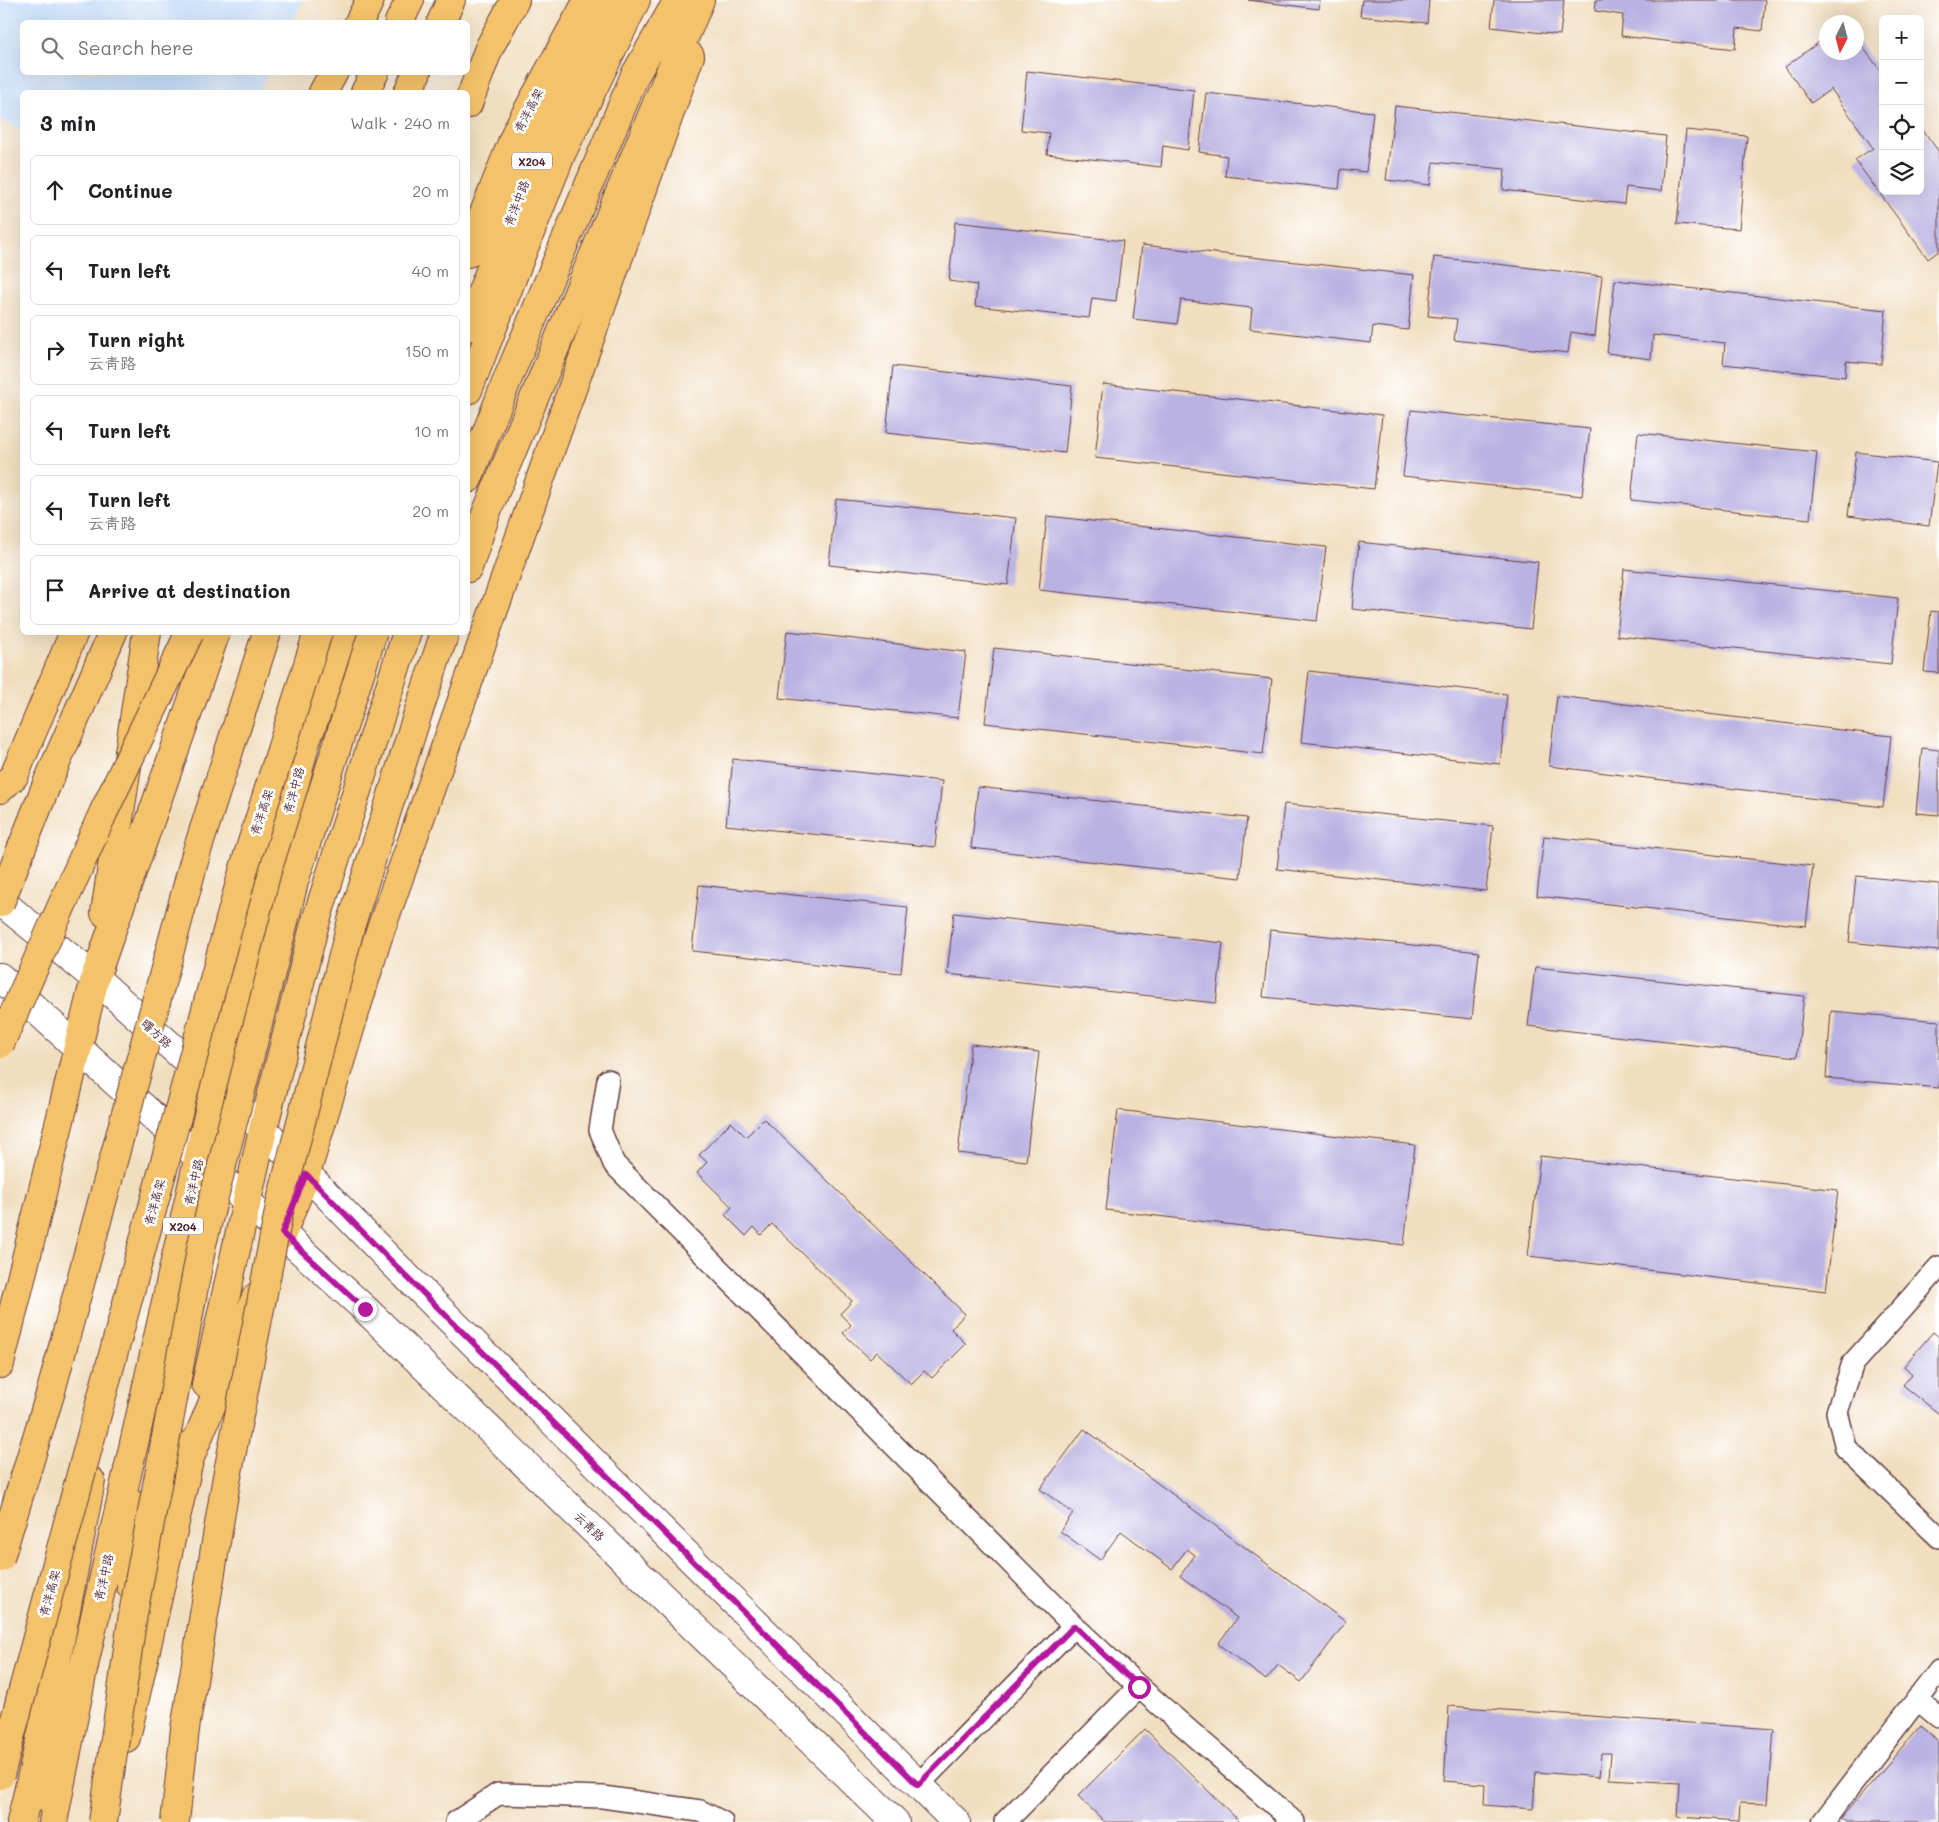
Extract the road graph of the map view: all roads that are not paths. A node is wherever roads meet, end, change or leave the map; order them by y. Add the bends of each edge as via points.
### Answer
1 (370, 0) edge
2 (410, 0) edge
3 (451, 0) edge
4 (515, 0) edge
5 (588, 0) edge
6 (609, 0) edge
7 (636, 0) edge
8 (678, 0) edge
9 (700, 0) edge
10 (709, 0) edge
11 (360, 20) edge
12 (400, 20) edge
13 (442, 20) edge
14 (489, 48) junction
15 (332, 75) edge
16 (374, 75) edge
17 (416, 75) edge
18 (325, 90) edge
19 (366, 90) edge
20 (409, 90) edge
21 (467, 90) edge
22 (470, 99) edge
23 (470, 248) edge
24 (470, 322) edge
25 (470, 385) edge
26 (470, 474) edge
27 (470, 562) edge
28 (73, 635) edge
29 (112, 635) edge
30 (147, 635) edge
31 (189, 635) edge
32 (215, 635) edge
33 (266, 635) edge
34 (317, 635) edge
35 (347, 635) edge
36 (372, 635) edge
37 (405, 635) edge
38 (445, 635) edge
39 (0, 789) edge
40 (0, 902) edge
41 (0, 977) edge
42 (95, 978) junction
43 (0, 1044) edge
44 (78, 1048) junction
45 (608, 1080) dead end
46 (215, 1084) junction
47 (263, 1129) junction
48 (198, 1157) junction
49 (306, 1174) junction
50 (247, 1201) junction
51 (282, 1233) junction
52 (1939, 1267) edge
53 (118, 1336) junction
54 (0, 1364) edge
55 (132, 1447) junction
56 (189, 1460) junction
57 (1939, 1537) edge
58 (0, 1558) edge
59 (1074, 1626) junction
60 (84, 1665) junction
61 (1939, 1671) edge
62 (1139, 1687) junction
63 (1917, 1700) junction
64 (1939, 1718) edge
65 (129, 1725) junction
66 (0, 1775) edge
67 (918, 1785) junction
68 (21, 1822) edge
69 (28, 1822) edge
70 (53, 1822) edge
71 (103, 1822) edge
72 (108, 1822) edge
73 (175, 1822) edge
74 (456, 1822) edge
75 (722, 1822) edge
76 (895, 1822) edge
77 (956, 1822) edge
78 (1005, 1822) edge
79 (1294, 1822) edge
80 (1824, 1822) edge

1 - 11 main road
2 - 12 main road
3 - 13 main road
4 - 14 main road
5 - 23 main road, 青洋高架 via 517,130
6 - 24 main road, 青洋中路 / X204 via 532,162
7 - 25 main road via 562,152
8 - 26 main road via 635,76
9 - 27 main road via 487,511
10 - 49 main road via 377,940
14 - 21 main road
14 - 22 main road
15 - 18 main road
16 - 19 main road
17 - 20 main road
28 - 39 main road via 14,776
29 - 40 main road, bridge
30 - 42 main road
31 - 43 main road, bridge via 104,811
32 - 42 main road
33 - 58 main road, bridge via 196,854 51,1391
34 - 53 main road, 青洋高架, bridge via 244,868
35 - 46 main road, 青洋中路 / X204 via 306,741
36 - 71 main road, bridge via 294,882 202,1244 134,1614
37 - 47 main road via 314,926
38 - 73 main road, bridge via 351,924 281,1201 226,1482 185,1729
40 - 42 street, 曙方路
41 - 44 street
42 - 44 main road
42 - 46 street, 曙方路
44 - 48 street
44 - 54 main road
45 - 59 lane via 600,1130 614,1164
46 - 47 street, 曙方路
46 - 48 main road, 青洋中路 / X204
47 - 49 street, 曙方路
47 - 50 main road
48 - 50 street
48 - 55 main road, 青洋中路 / X204
49 - 51 main road
49 - 67 street
50 - 51 street
50 - 56 main road
51 - 56 main road
51 - 76 street, 云青路 via 365,1309
52 - 57 lane via 1853,1363 1837,1412 1846,1448
53 - 66 main road, 青洋高架, bridge
53 - 68 main road, bridge via 45,1719
55 - 60 main road, 青洋中路 / X204
55 - 65 main road
56 - 65 main road
59 - 62 lane
59 - 67 lane
60 - 69 main road, 青洋中路 / X204
60 - 70 main road
61 - 63 lane
62 - 78 lane
62 - 79 lane
63 - 64 lane
63 - 80 lane
65 - 72 main road
67 - 77 street
74 - 75 lane via 498,1794 602,1797 700,1811

